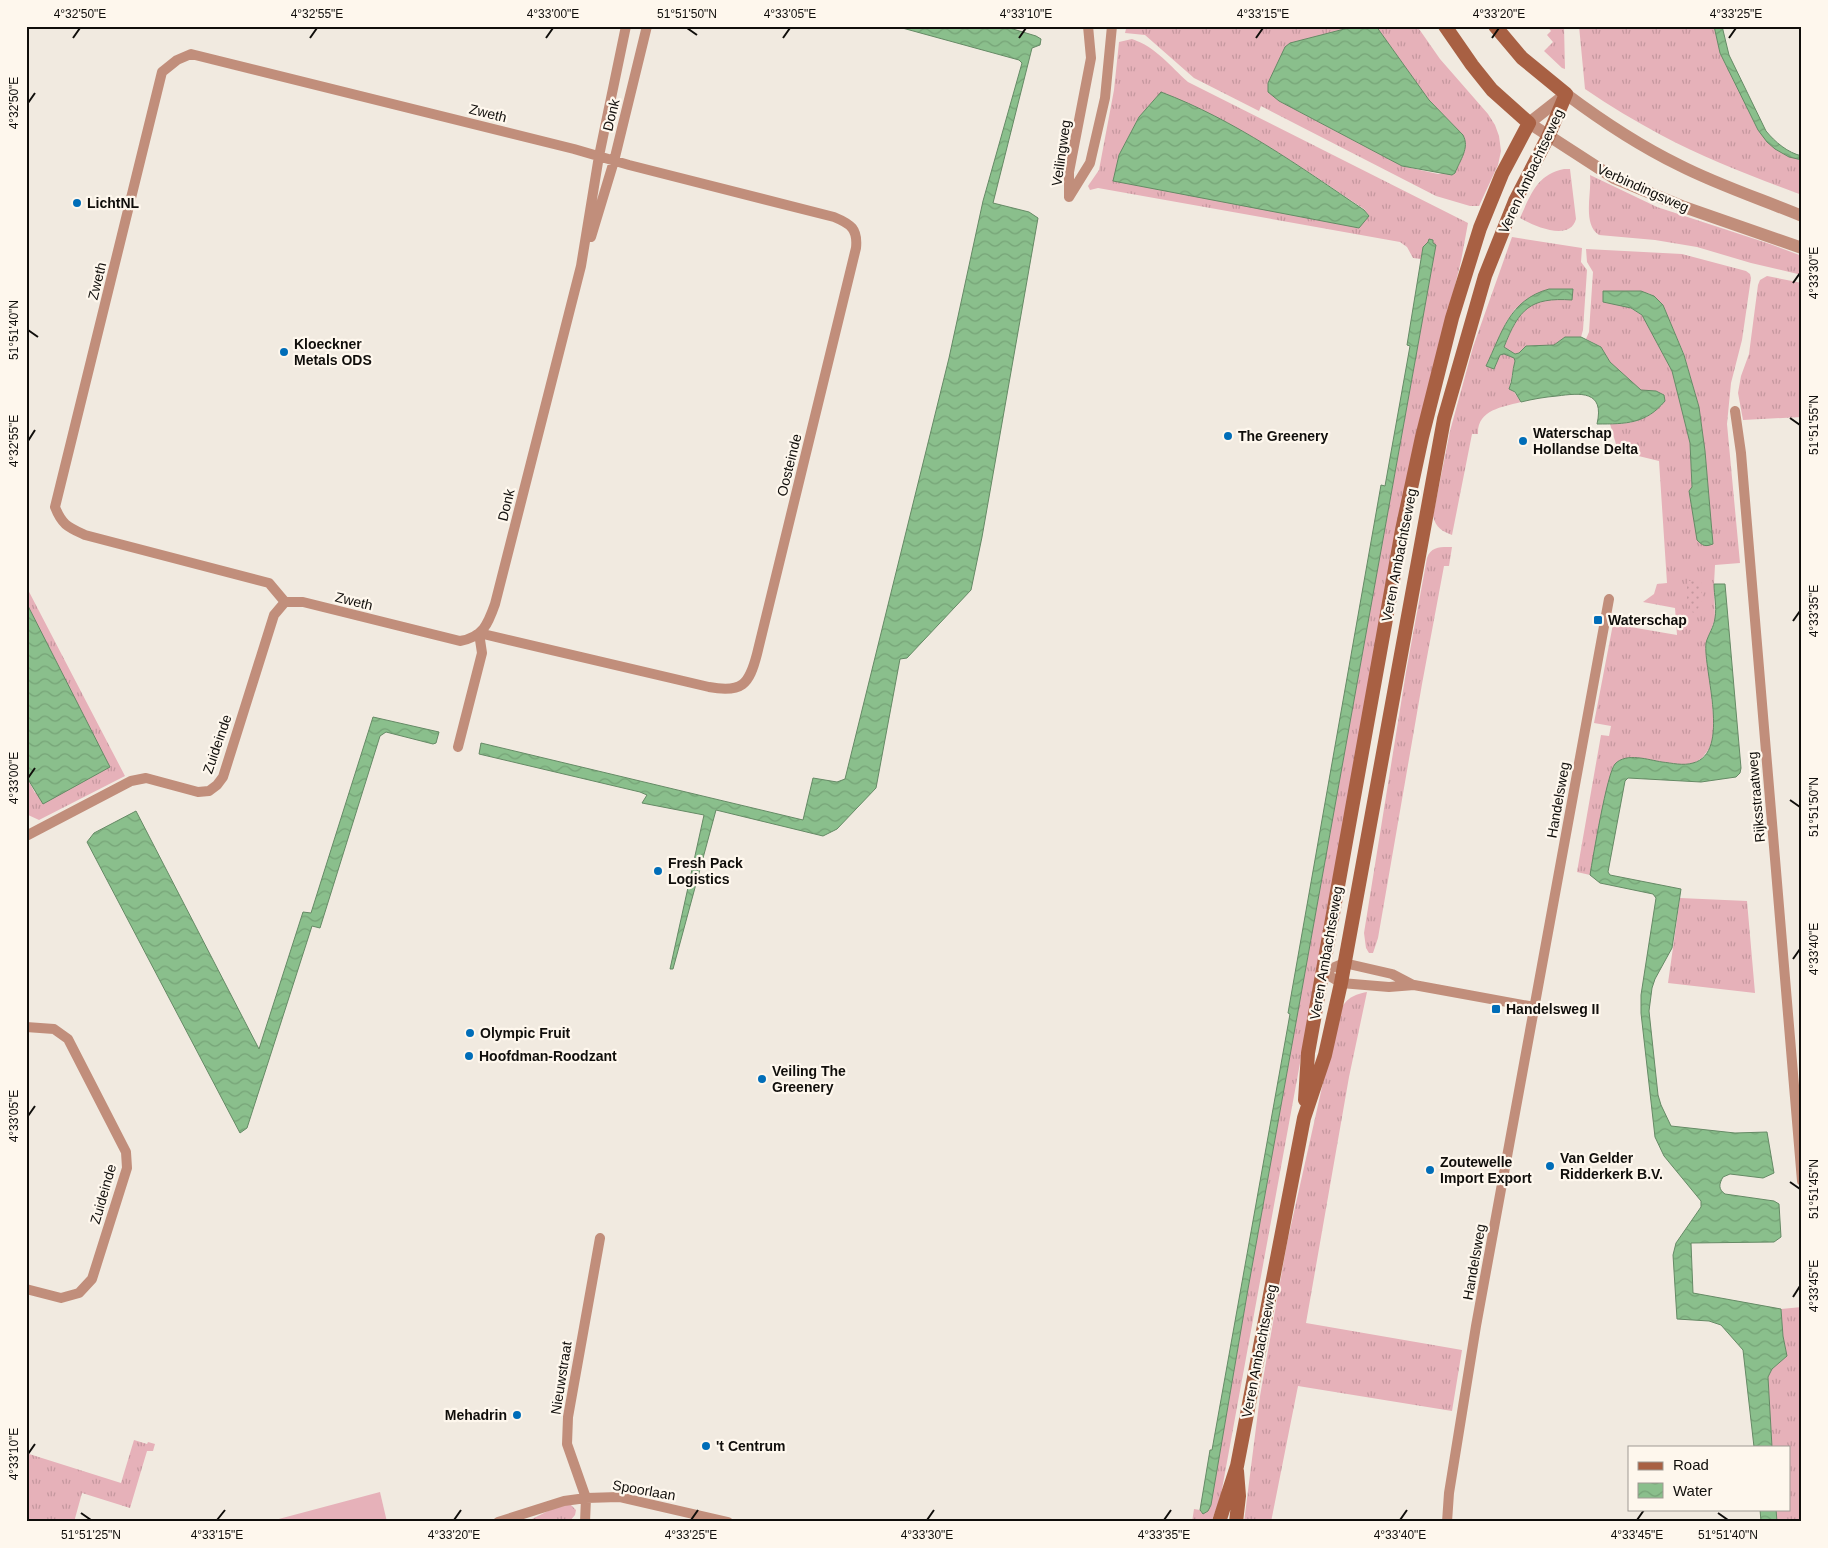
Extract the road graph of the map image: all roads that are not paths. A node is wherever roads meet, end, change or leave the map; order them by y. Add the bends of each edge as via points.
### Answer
1 (626, 26) edge
2 (647, 26) edge
3 (1088, 26) edge
4 (1112, 26) edge
5 (1445, 26) edge
6 (1495, 26) edge
7 (1566, 94) junction
8 (1529, 123) junction
9 (1548, 137) junction
10 (599, 156) junction
11 (614, 161) junction
12 (1802, 216) edge
13 (1802, 248) edge
14 (581, 266) junction
15 (1735, 411) dead end
16 (1609, 599) dead end
17 (285, 602) junction
18 (479, 633) junction
19 (458, 747) dead end
20 (26, 836) edge
21 (1344, 963) junction
22 (1323, 972) junction
23 (1340, 983) junction
24 (1414, 986) junction
25 (1534, 1007) junction
26 (26, 1027) edge
27 (1304, 1118) junction
28 (1802, 1181) edge
29 (600, 1238) dead end
30 (26, 1289) edge
31 (1237, 1466) junction
32 (586, 1498) junction
33 (498, 1522) edge
34 (585, 1522) edge
35 (728, 1522) edge
36 (1219, 1522) edge
37 (1236, 1522) edge
38 (1447, 1522) edge

1 - 10 street, Donk
2 - 11 street, Donk
3 - 4 street, Veilingweg via 1091,58 1069,172 1068,197 1090,163 1105,98
5 - 8 main road, Verbindingsweg via 1492,90
6 - 7 main road via 1522,58
7 - 8 street, Veren Ambachtseweg
7 - 9 main road, Veren Ambachtseweg
7 - 12 street via 1636,142 1680,166
8 - 9 street, Verbindingsweg
8 - 22 main road, Veren Ambachtseweg via 1502,174 1480,228 1452,318 1422,437
9 - 13 street, Verbindingsweg via 1614,178 1684,208
9 - 21 main road, Veren Ambachtseweg via 1515,201 1485,276 1444,419
10 - 11 street, Zweth
10 - 14 street, Donk
10 - 17 street, Zweth via 191,54 162,72 55,507 61,521 70,528 269,583
11 - 14 street, Donk
11 - 18 street, Oosteinde via 834,217 848,223 857,236 753,668 738,688 726,690
14 - 18 street, Donk via 495,604 489,623
15 - 28 street, Rijksstraatweg
16 - 25 street, Handelsweg
17 - 18 street, Zweth via 303,602 460,642
17 - 20 street, Zuideinde via 274,615 223,777 217,785 209,791 198,792 146,778 131,780
18 - 19 street via 482,653
21 - 22 street
21 - 23 main road, Veren Ambachtseweg
21 - 24 street via 1392,974
22 - 23 street
22 - 27 main road, Veren Ambachtseweg via 1308,1053
23 - 24 street
23 - 27 main road, Veren Ambachtseweg via 1325,1055
24 - 25 street
25 - 38 street, Handelsweg via 1476,1326
26 - 30 street, Zuideinde via 54,1029 68,1039 126,1152 127,1168 92,1279 80,1293 61,1298
27 - 31 main road, Veren Ambachtseweg
29 - 32 street, Nieuwstraat via 568,1417 567,1444
31 - 36 main road, Veren Ambachtseweg
31 - 37 main road, Veren Ambachtseweg via 1239,1496
32 - 33 street, Spoorlaan via 564,1501
32 - 34 street, Nieuwstraat
32 - 35 street, Spoorlaan via 619,1497

